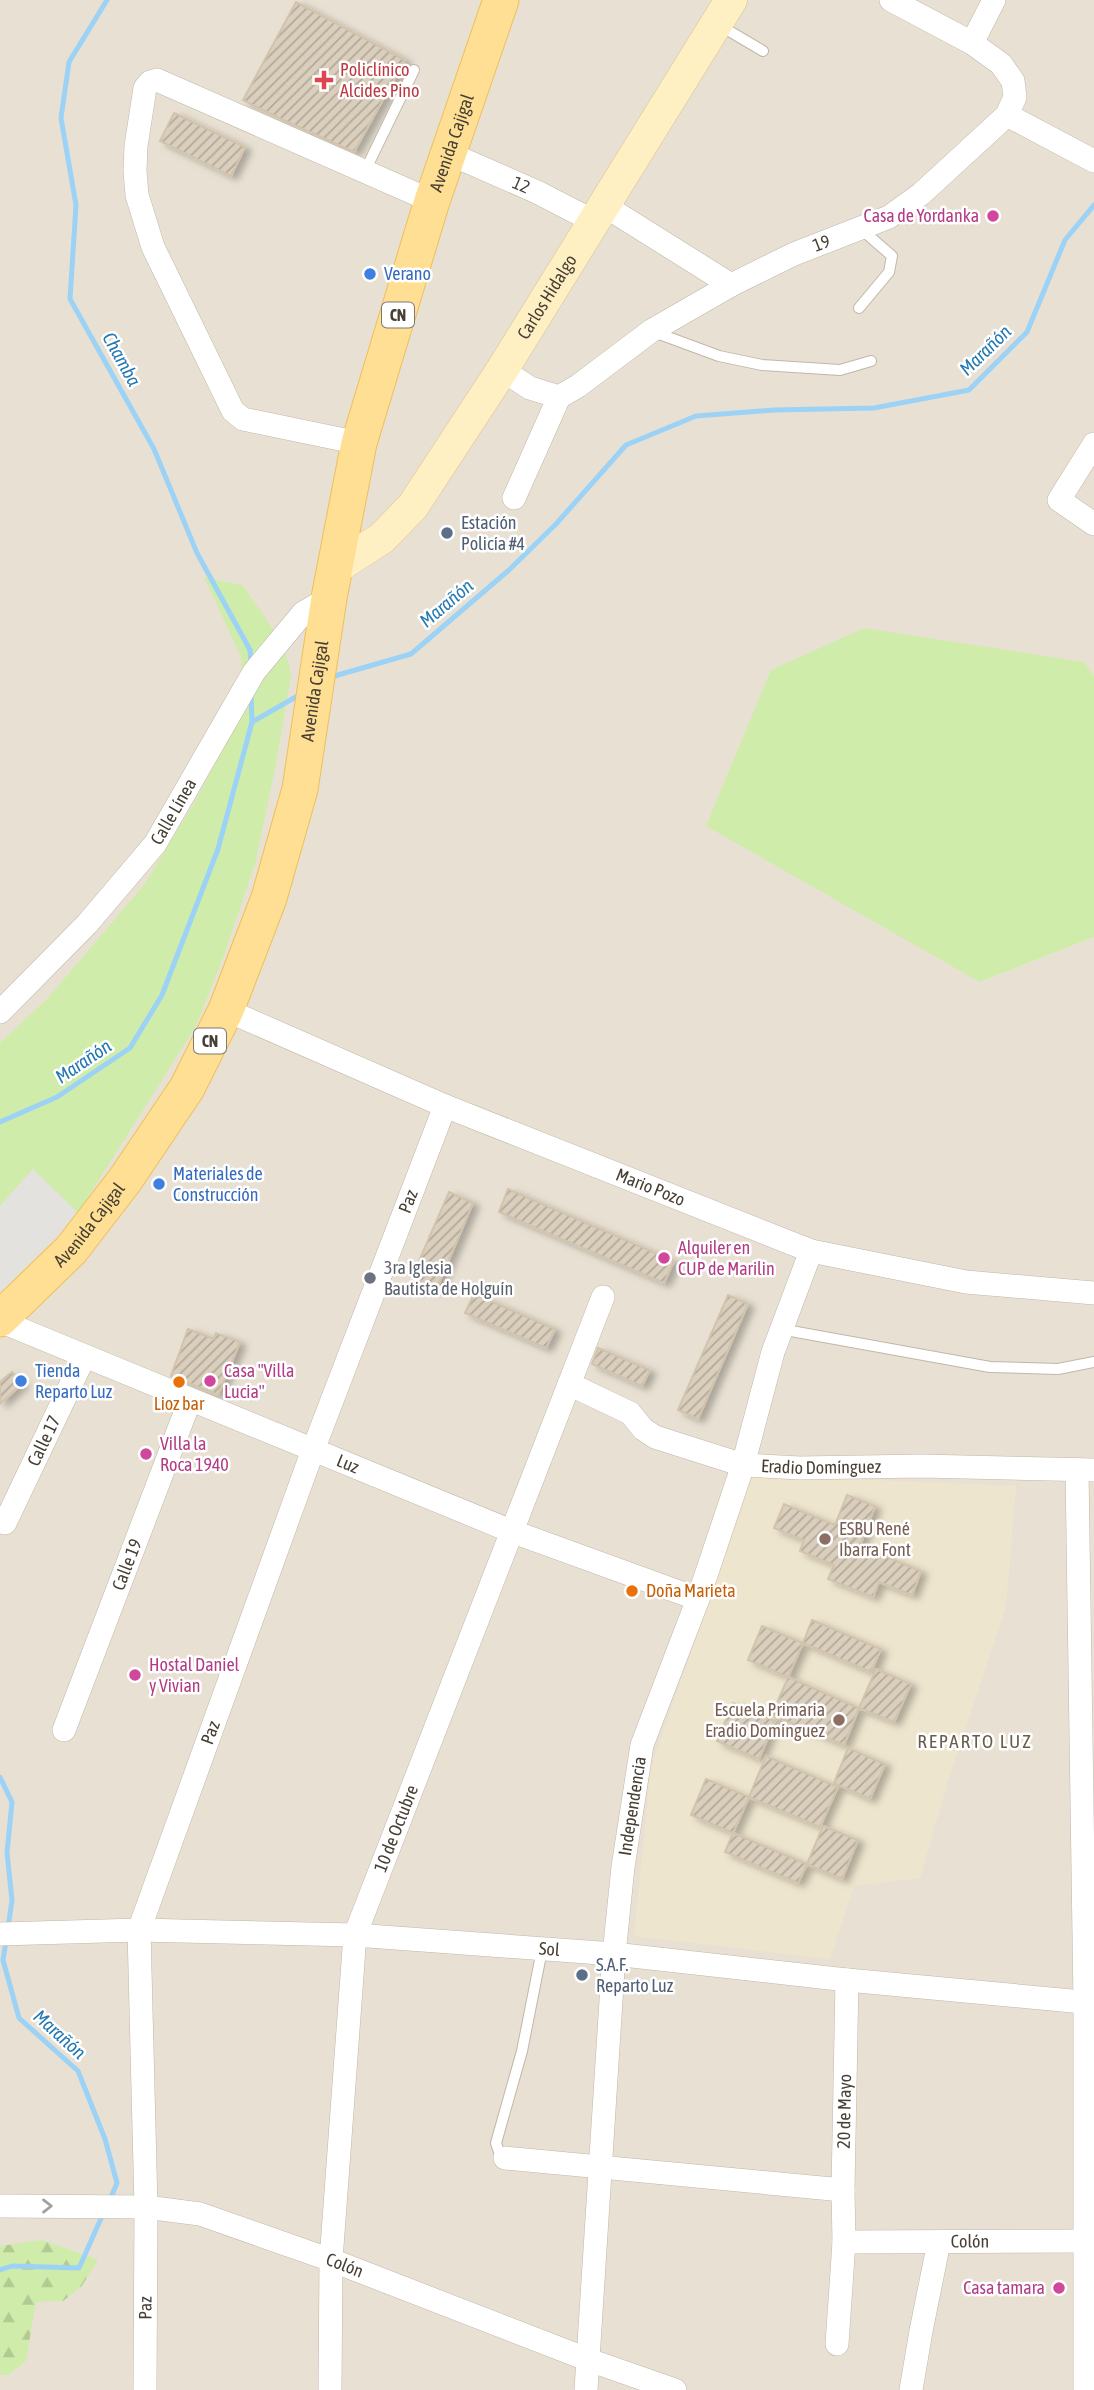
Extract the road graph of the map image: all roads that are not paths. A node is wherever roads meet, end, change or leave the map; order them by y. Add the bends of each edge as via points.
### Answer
1 (501, 0) edge
2 (891, 0) edge
3 (994, 0) edge
4 (724, 12) edge
5 (972, 43) junction
6 (763, 51) dead end
7 (414, 70) dead end
8 (1007, 115) junction
9 (448, 153) junction
10 (1094, 161) edge
11 (365, 172) junction
12 (432, 201) junction
13 (600, 214) junction
14 (860, 229) junction
15 (730, 285) junction
16 (859, 308) dead end
17 (651, 331) junction
18 (871, 361) dead end
19 (502, 370) junction
20 (559, 397) junction
21 (359, 443) junction
22 (1094, 444) edge
23 (514, 498) dead end
24 (1094, 524) edge
25 (331, 583) junction
26 (226, 1010) junction
27 (0, 1012) edge
28 (445, 1106) junction
29 (811, 1251) junction
30 (1094, 1293) edge
31 (603, 1297) dead end
32 (0, 1320) edge
33 (780, 1329) junction
34 (85, 1357) junction
35 (1094, 1362) edge
36 (569, 1384) junction
37 (190, 1400) junction
38 (313, 1450) junction
39 (743, 1465) junction
40 (1085, 1470) edge
41 (5, 1523) dead end
42 (511, 1531) junction
43 (698, 1599) junction
44 (64, 1730) dead end
45 (139, 1930) junction
46 (0, 1934) edge
47 (355, 1935) junction
48 (542, 1950) junction
49 (614, 1954) junction
50 (847, 1980) junction
51 (1089, 2003) edge
52 (505, 2158) joint
53 (600, 2165) junction
54 (843, 2190) junction
55 (0, 2206) edge
56 (139, 2207) junction
57 (1089, 2241) edge
58 (844, 2242) junction
59 (939, 2242) junction
60 (331, 2260) junction
61 (836, 2344) dead end
62 (589, 2360) junction
63 (145, 2390) edge
64 (330, 2390) edge
65 (586, 2390) edge
66 (675, 2390) edge
67 (911, 2390) edge
68 (1085, 2390) edge

1 - 9 main road, Avenida Cajigal / CN
2 - 5 street
3 - 5 street
4 - 6 lane
4 - 13 street, Carlos Hidalgo
5 - 8 street via 1001,64 1013,81 1014,97
7 - 11 lane
8 - 10 street
8 - 14 street, 19 via 906,206
9 - 12 main road, Avenida Cajigal / CN
9 - 13 street, 12
11 - 12 street
11 - 21 street via 156,80 145,88 136,146 137,195 153,247 233,411 243,419
12 - 21 main road, Avenida Cajigal / CN
13 - 15 street, 12
13 - 19 street, Carlos Hidalgo
14 - 15 street, 19
14 - 16 lane via 892,256 889,272
15 - 17 street, 19
17 - 18 lane via 719,356 762,365 840,370
17 - 20 street, 19
19 - 20 street via 530,388
19 - 25 street, Carlos Hidalgo via 413,506
20 - 23 street
21 - 25 main road, Avenida Cajigal / CN
22 - 24 street via 1059,500
25 - 26 main road, Avenida Cajigal / CN via 300,789 269,898
25 - 27 street, Calle Línea via 248,682 155,844 87,924
26 - 28 street, Mario Pozo
26 - 32 main road, Avenida Cajigal / CN via 187,1088 125,1180 71,1250
28 - 29 street, Mario Pozo
28 - 38 street, Paz
29 - 30 street, Mario Pozo via 966,1282
29 - 33 street, Independencia
31 - 36 street, 10 de Octubre
32 - 34 street, Luz
33 - 35 lane via 990,1367 1058,1369
33 - 39 street, Independencia
34 - 37 street, Luz
34 - 41 street, Calle 17
36 - 39 street, Eradio Domínguez via 630,1413 655,1437
36 - 42 street, 10 de Octubre
37 - 38 street, Luz
37 - 44 street, Calle 19
38 - 42 street, Luz
38 - 45 street, Paz
39 - 40 street, Eradio Domínguez
39 - 43 street, Independencia
40 - 51 street
42 - 43 street, Luz
42 - 47 street, 10 de Octubre
43 - 49 street, Independencia via 642,1745
45 - 46 street, Sol
45 - 47 street, Sol
45 - 56 street, Paz
47 - 48 street, Sol
47 - 60 street, 10 de Octubre
48 - 49 street, Sol
48 - 52 lane via 522,2051 496,2143
49 - 50 street, Sol
49 - 53 street, Independencia
50 - 51 street, Sol
50 - 54 street, 20 de Mayo
51 - 57 street
52 - 53 street
53 - 54 street
53 - 62 street, Independencia
54 - 58 street, 20 de Mayo
55 -> 56 street, Colón
56 - 60 street, Colón via 200,2214
56 - 63 street, Paz
57 - 59 street, Colón
57 - 68 street
58 - 59 street, Colón
58 - 61 street, 20 de Mayo
59 - 67 street
60 - 62 street, Colón
60 - 64 street, 10 de Octubre
62 - 65 street, Independencia
62 - 66 street, Colón

